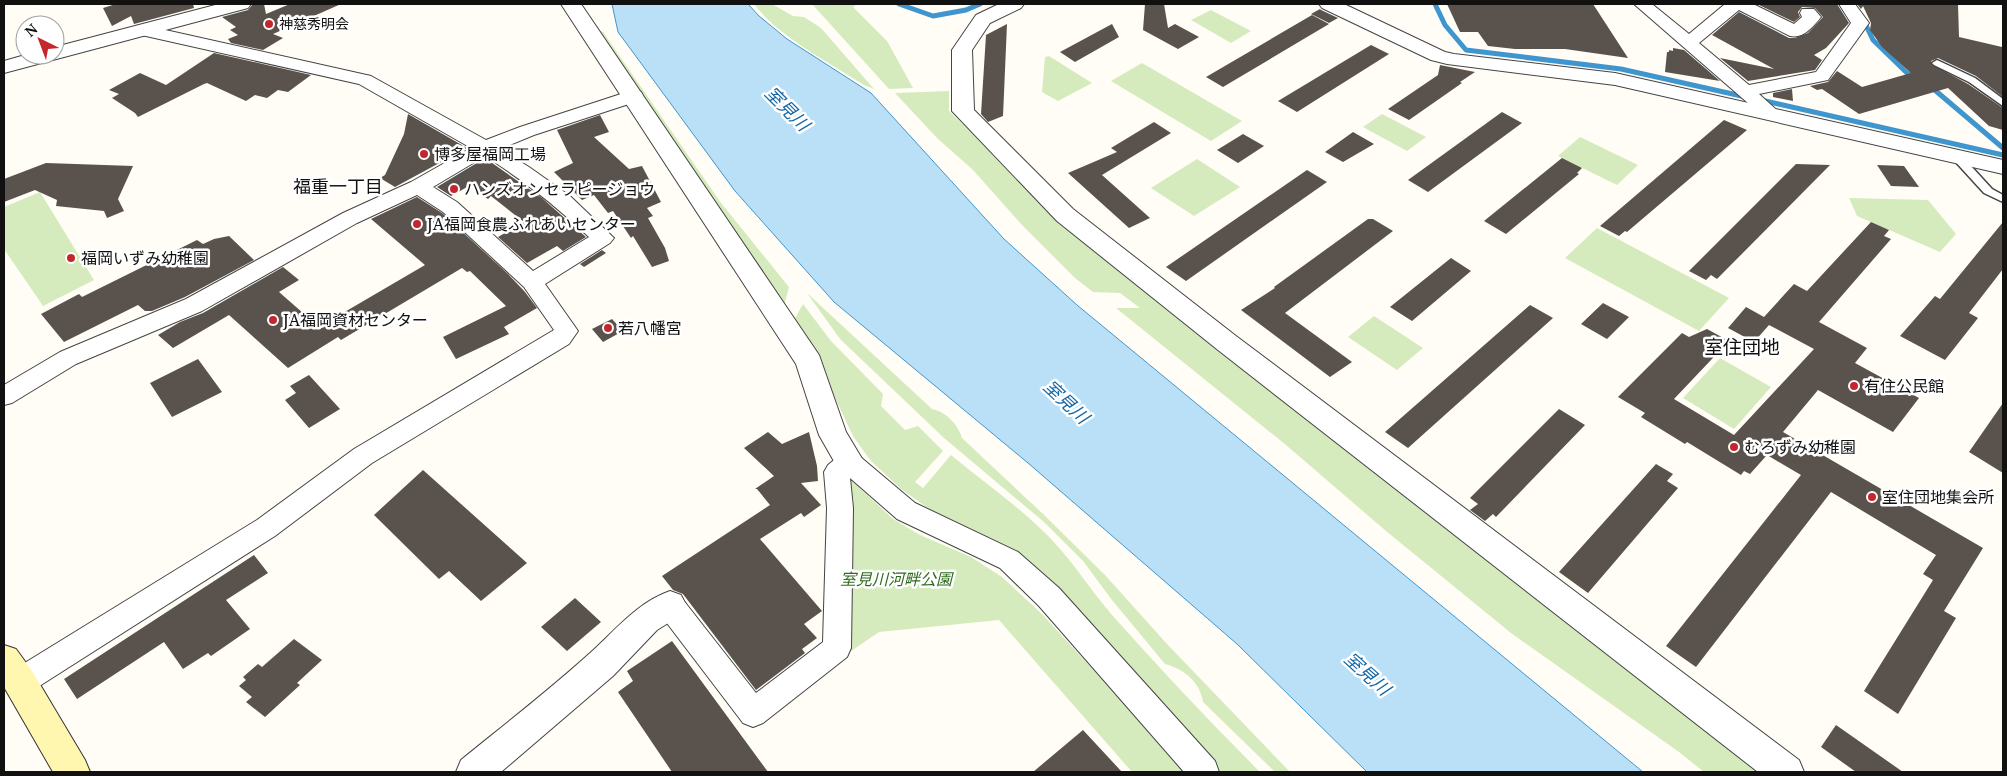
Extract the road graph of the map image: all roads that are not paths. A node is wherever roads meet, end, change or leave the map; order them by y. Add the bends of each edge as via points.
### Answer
1 (241, 4) edge
2 (571, 4) edge
3 (1014, 4) edge
4 (1329, 4) edge
5 (1642, 4) edge
6 (1736, 4) edge
7 (1741, 4) edge
8 (1847, 4) edge
9 (1808, 13) dead end
10 (142, 30) junction
11 (1687, 42) junction
12 (65, 50) edge
13 (1937, 63) dead end
14 (634, 96) junction
15 (1756, 100) junction
16 (2003, 103) edge
17 (485, 148) junction
18 (1956, 156) junction
19 (2003, 167) edge
20 (418, 187) junction
21 (2003, 199) edge
22 (532, 282) junction
23 (4, 396) edge
24 (849, 462) junction
25 (670, 605) joint
26 (12, 671) edge
27 (72, 772) edge
28 (474, 772) edge
29 (1204, 772) edge
30 (1786, 772) edge

1 - 10 street
2 - 14 street
3 - 30 street via 983,19 962,50 963,111 1065,215
4 - 15 street via 1438,56 1454,60
5 - 11 street
6 - 11 street via 1698,38
7 - 9 street via 1796,32 1812,17
8 - 15 street via 1860,23 1822,76
10 - 12 street
10 - 17 street via 365,80
11 - 15 street
13 - 16 lane via 1972,80
14 - 17 street
14 - 24 street via 809,362 833,435
15 - 18 street
17 - 20 street
17 - 22 street via 563,201 603,238
18 - 19 street
18 - 21 lane via 1988,191
20 - 22 street via 450,207
20 - 23 street via 350,218 194,304 68,358
22 - 26 street via 567,331 561,338 363,456 266,528
24 - 25 street via 837,472 840,508 837,648 753,713
24 - 29 street via 906,512 1009,560 1049,596
25 - 28 street via 646,620 601,665
26 - 27 main road

